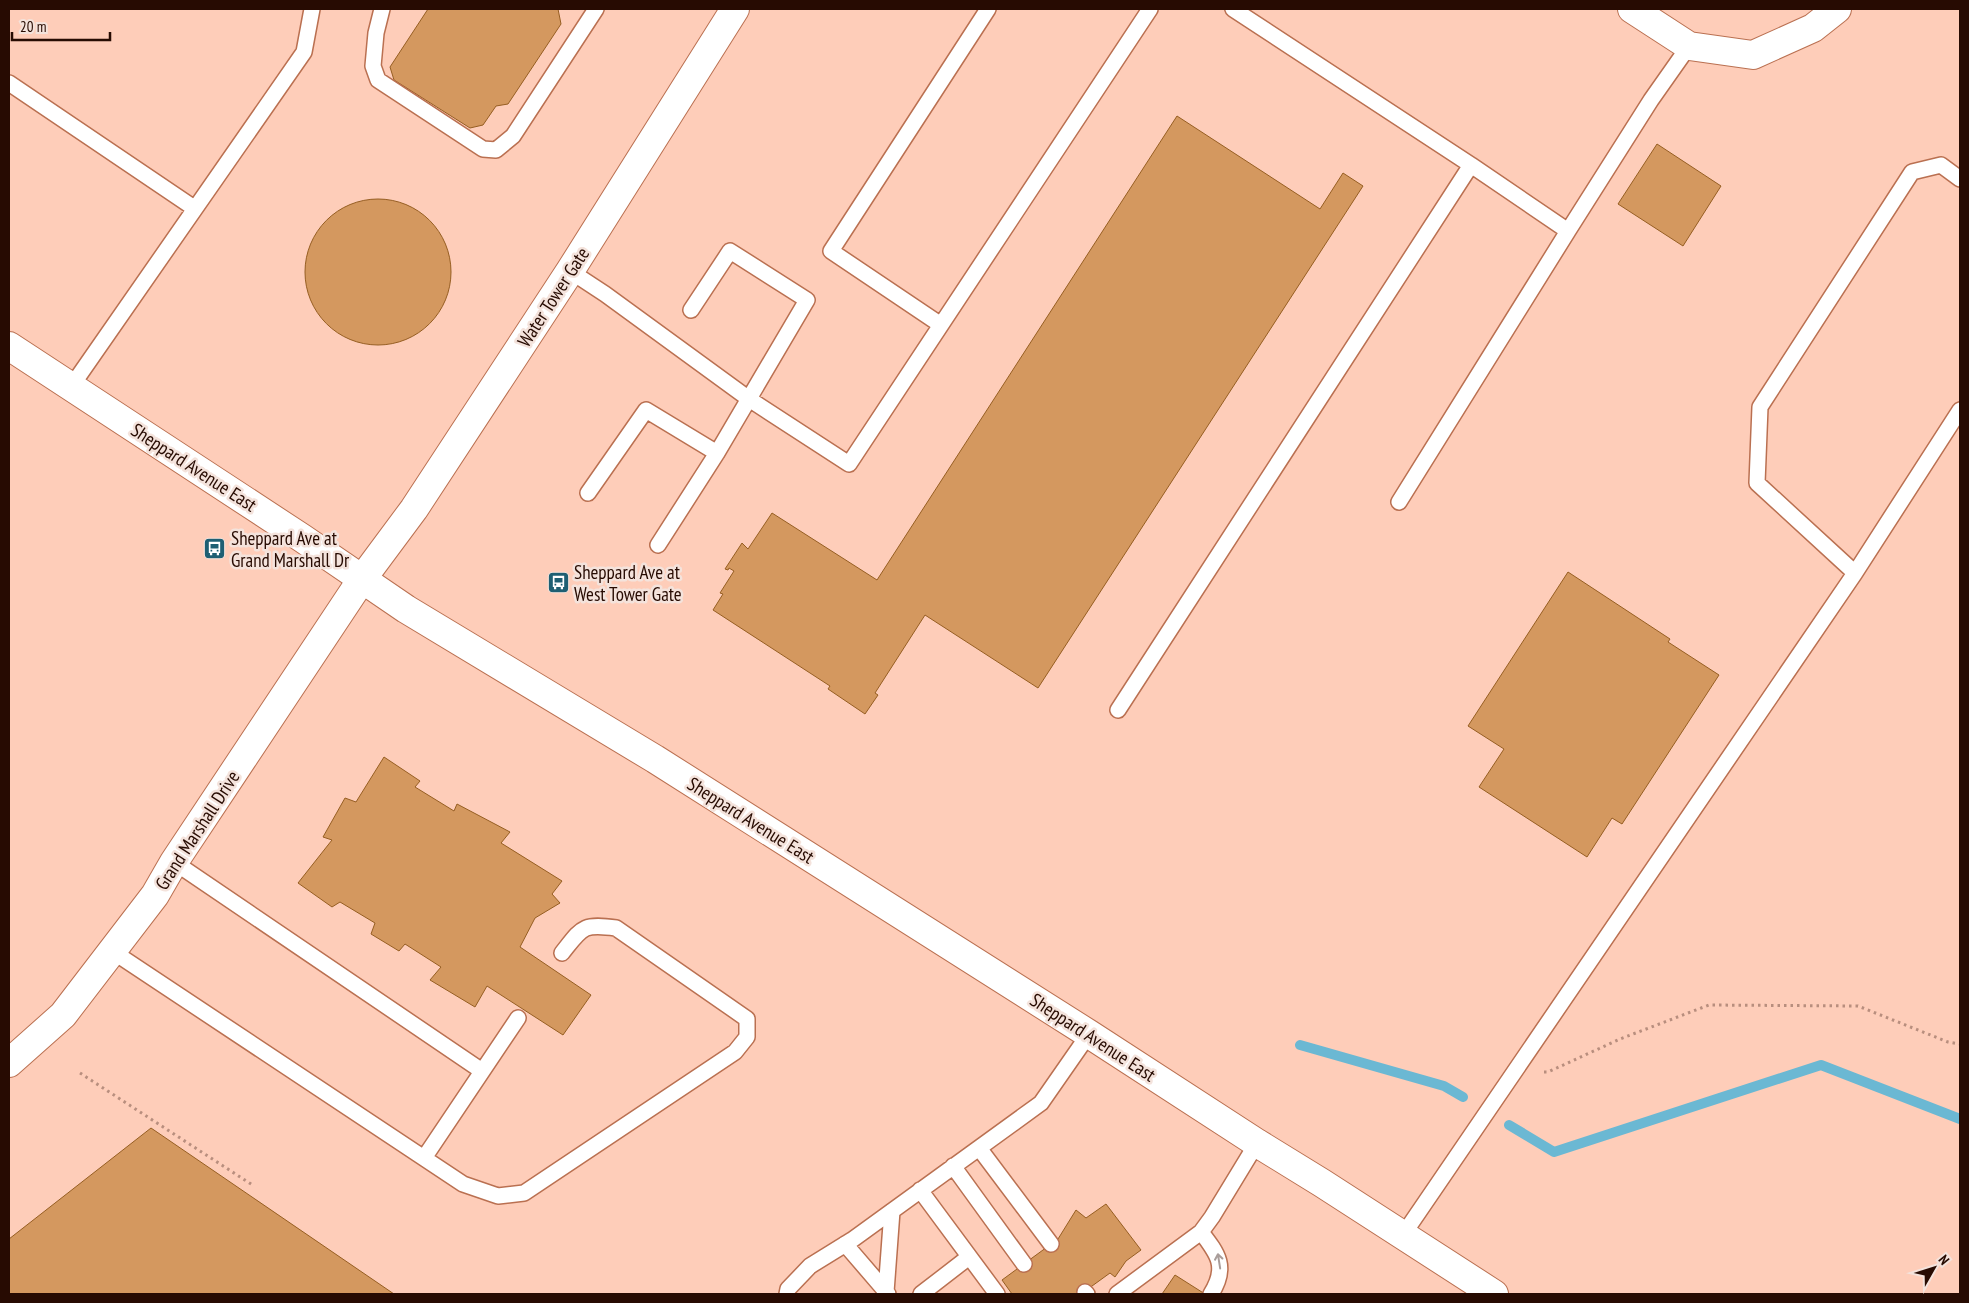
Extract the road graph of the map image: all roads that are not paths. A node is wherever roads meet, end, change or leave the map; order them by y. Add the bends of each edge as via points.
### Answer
1 (312, 9) edge
2 (382, 9) edge
3 (596, 9) edge
4 (735, 9) edge
5 (988, 9) edge
6 (1150, 9) edge
7 (1233, 9) edge
8 (1632, 9) edge
9 (1837, 9) edge
10 (1689, 46) junction
11 (9, 83) edge
12 (1471, 165) junction
13 (1960, 179) edge
14 (194, 208) junction
15 (1568, 231) junction
16 (570, 271) junction
17 (691, 310) dead end
18 (941, 325) junction
19 (9, 346) edge
20 (71, 387) junction
21 (749, 400) junction
22 (1960, 410) edge
23 (717, 453) junction
24 (588, 493) dead end
25 (1399, 502) dead end
26 (658, 545) dead end
27 (1855, 573) junction
28 (362, 579) junction
29 (1118, 710) dead end
30 (174, 862) junction
31 (112, 951) junction
32 (562, 953) dead end
33 (518, 1018) dead end
34 (1089, 1034) junction
35 (9, 1063) edge
36 (482, 1071) junction
37 (1257, 1144) junction
38 (979, 1148) junction
39 (424, 1158) junction
40 (953, 1166) junction
41 (920, 1190) junction
42 (892, 1211) junction
43 (1201, 1232) junction
44 (1403, 1235) junction
45 (845, 1244) junction
46 (1051, 1244) dead end
47 (969, 1257) junction
48 (1024, 1264) dead end
49 (887, 1293) edge
50 (787, 1294) edge
51 (921, 1294) edge
52 (997, 1294) edge
53 (1117, 1294) edge
54 (1211, 1294) edge
55 (1494, 1294) edge

1 - 14 lane via 304,52
2 - 3 lane via 373,66 378,80 483,149 496,150 513,136
4 - 16 main road, Water Tower Gate
5 - 18 lane via 831,251
6 - 18 lane
7 - 12 lane
8 - 10 main road
9 - 10 main road via 1813,28 1753,55
10 - 15 lane via 1650,100
11 - 14 lane
12 - 15 lane
12 - 29 lane
13 - 27 lane via 1941,165 1912,172 1760,407 1757,483
14 - 20 lane
15 - 25 lane
16 - 21 lane
16 - 28 main road, Water Tower Gate via 414,509
17 - 21 lane via 730,251 807,300
18 - 21 lane via 849,464
19 - 20 main road, Sheppard Avenue East
20 - 28 main road, Sheppard Avenue East
21 - 23 lane
22 - 27 lane
23 - 24 lane via 646,410
23 - 26 lane
27 - 44 lane
28 - 30 main road, Grand Marshall Drive
28 - 34 main road, Sheppard Avenue East
30 - 31 main road, Grand Marshall Drive via 155,895
30 - 36 lane
31 - 35 main road, Grand Marshall Drive via 63,1015
31 - 39 lane
32 - 39 lane via 579,932 593,925 616,928 747,1018 747,1037 735,1052 524,1192 498,1196 463,1184
33 - 36 lane
34 - 37 main road, Sheppard Avenue East
34 - 38 lane via 1041,1103
36 - 39 lane
37 - 43 lane
37 - 44 main road, Sheppard Avenue East
38 - 40 lane
38 - 46 lane
40 - 41 lane
40 - 48 lane
41 - 42 lane
41 - 47 lane
42 - 45 lane
42 - 49 lane
43 - 53 lane
54 -> 43 lane via 1221,1274 1218,1253
44 - 55 main road, Sheppard Avenue East
45 - 49 lane
45 - 50 lane via 810,1266
47 - 51 lane
47 - 52 lane

